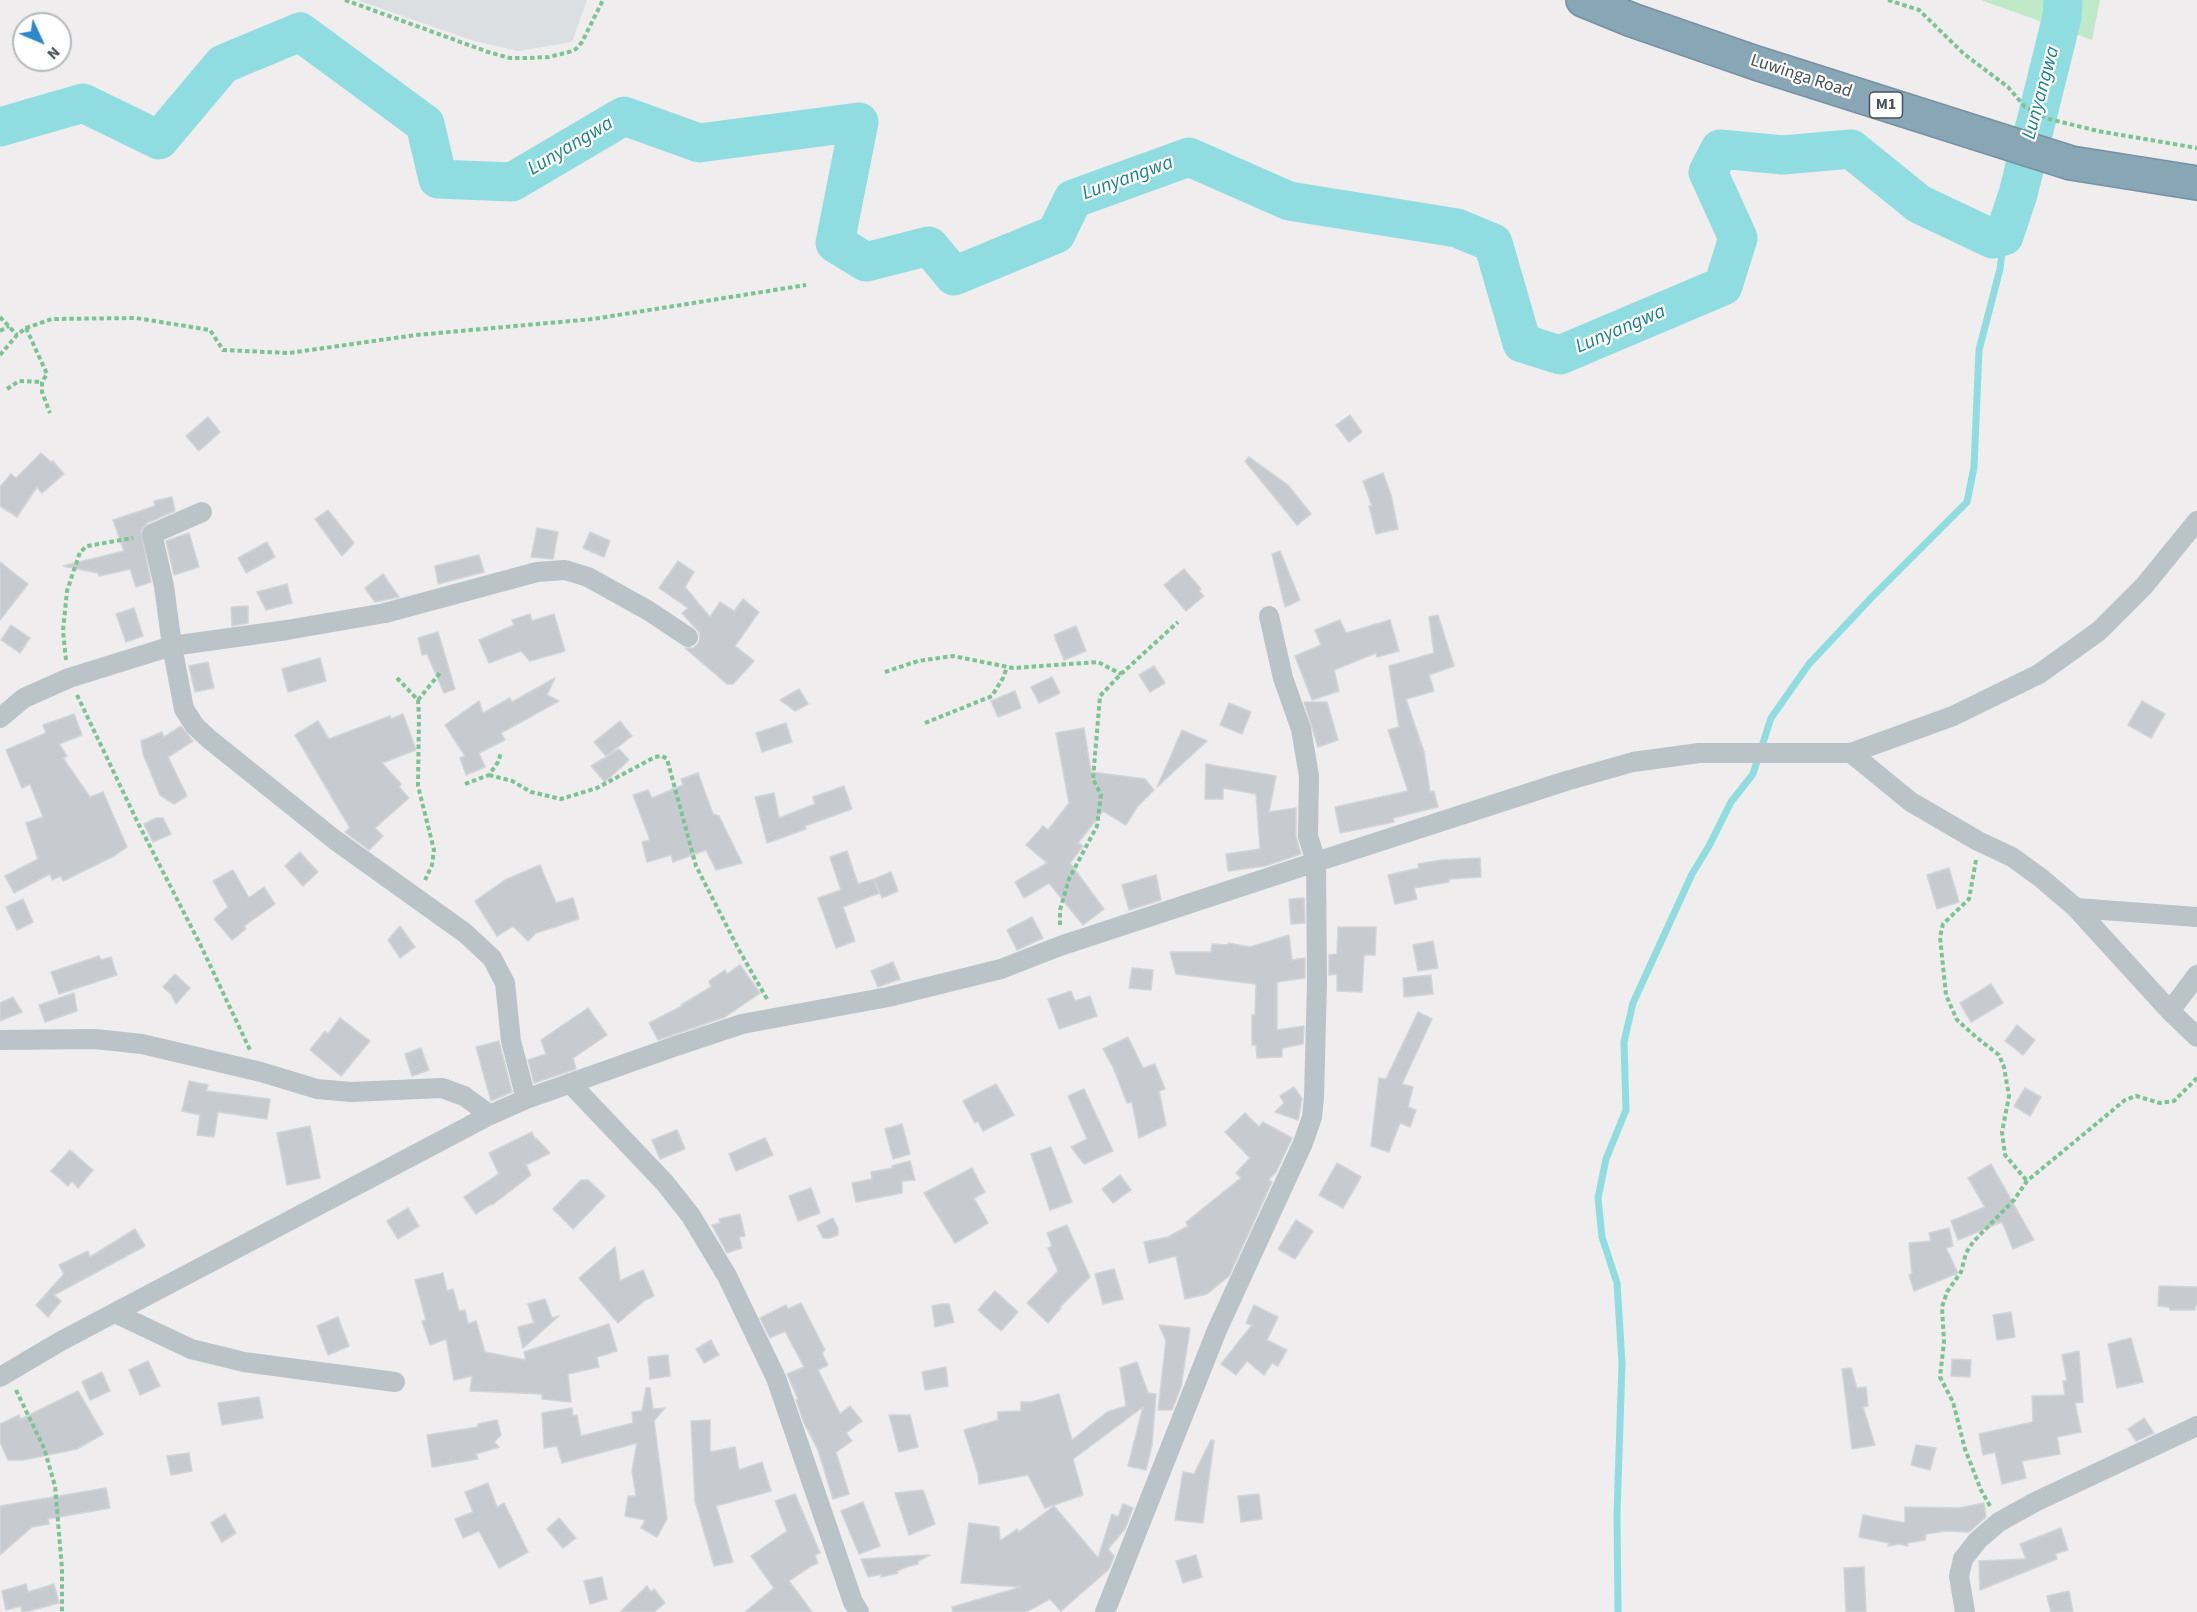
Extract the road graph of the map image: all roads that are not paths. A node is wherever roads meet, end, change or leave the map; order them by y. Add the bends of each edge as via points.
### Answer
1 (1583, 0) edge
2 (2197, 183) edge
3 (202, 512) dead end
4 (2197, 520) edge
5 (1269, 616) dead end
6 (688, 637) dead end
7 (172, 646) junction
8 (0, 718) edge
9 (1851, 753) junction
10 (1316, 862) junction
11 (2076, 909) junction
12 (2197, 917) edge
13 (2197, 975) edge
14 (2170, 1011) junction
15 (2197, 1036) edge
16 (0, 1040) edge
17 (570, 1083) junction
18 (526, 1099) junction
19 (490, 1115) junction
20 (115, 1313) junction
21 (4, 1375) edge
22 (395, 1382) dead end
23 (2197, 1426) edge
24 (859, 1612) edge
25 (1105, 1612) edge
26 (1965, 1612) edge

1 - 2 highway, Luwinga Road / M1 via 1756,63 2072,163
3 - 7 street via 152,534
4 - 9 street via 2144,585 2099,631 2039,674 1953,716
5 - 10 street via 1283,678 1301,729 1309,776 1308,836
6 - 7 street via 588,576 565,570 537,573 385,613
7 - 8 street via 69,678 24,698
7 - 18 street via 184,709 195,726 335,840 465,933 492,958 505,983 511,1041
9 - 10 street via 1699,753 1633,762
9 - 11 street via 1911,802 2012,857
10 - 17 street via 1001,969 899,995 742,1024
10 - 25 street via 1312,1117 1304,1143 1218,1330
11 - 12 street
11 - 14 street
13 - 14 street
14 - 15 street
16 - 19 street via 95,1039 142,1044 317,1089 351,1092 442,1088 464,1096
17 - 18 street
17 - 24 street via 665,1183 691,1216 727,1276 776,1378
18 - 19 street
19 - 20 street
20 - 21 street
20 - 22 street via 191,1349 234,1360
23 - 26 street via 1999,1522 1963,1559 1959,1576

